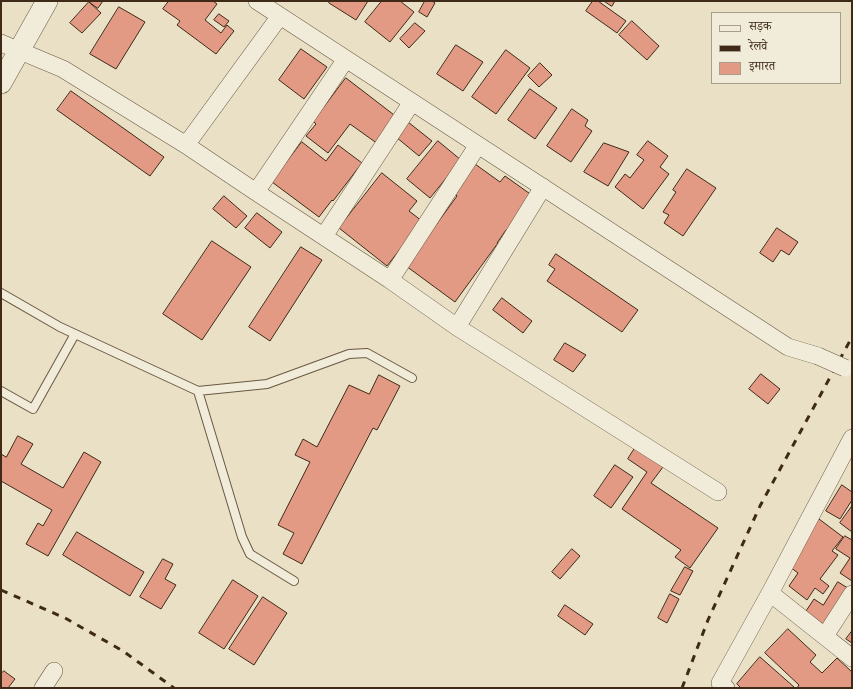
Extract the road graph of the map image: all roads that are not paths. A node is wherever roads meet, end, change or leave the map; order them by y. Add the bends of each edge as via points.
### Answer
1 (47, 1) edge
2 (257, 1) edge
3 (280, 16) junction
4 (10, 46) edge
5 (346, 59) junction
6 (1, 83) edge
7 (412, 102) junction
8 (186, 145) junction
9 (478, 145) junction
10 (543, 188) junction
11 (256, 192) junction
12 (324, 236) junction
13 (390, 280) junction
14 (1, 293) edge
15 (457, 327) junction
16 (75, 334) junction
17 (848, 370) edge
18 (412, 378) dead end
19 (1, 391) edge
20 (198, 391) junction
21 (852, 438) edge
22 (718, 492) dead end
23 (294, 581) dead end
24 (770, 593) junction
25 (852, 594) edge
26 (825, 636) junction
27 (852, 658) edge
28 (54, 670) dead end
29 (722, 686) edge
30 (43, 688) edge

1 - 4 street
2 - 3 street
3 - 5 street
3 - 8 street
4 - 6 street
4 - 8 street via 63,69
5 - 7 street
5 - 11 street
7 - 9 street
7 - 12 street
8 - 11 street
9 - 10 street
9 - 13 street
10 - 15 street
10 - 17 street, bridge via 788,347 818,356
11 - 12 street
12 - 13 street
13 - 15 street
14 - 16 lane
15 - 22 street
16 - 19 lane via 33,408
16 - 20 lane
18 - 20 lane via 367,353 355,353 267,384
20 - 23 lane via 242,537 250,554
21 - 24 street
24 - 26 street
24 - 29 street
25 - 26 street
26 - 27 street
28 - 30 street

